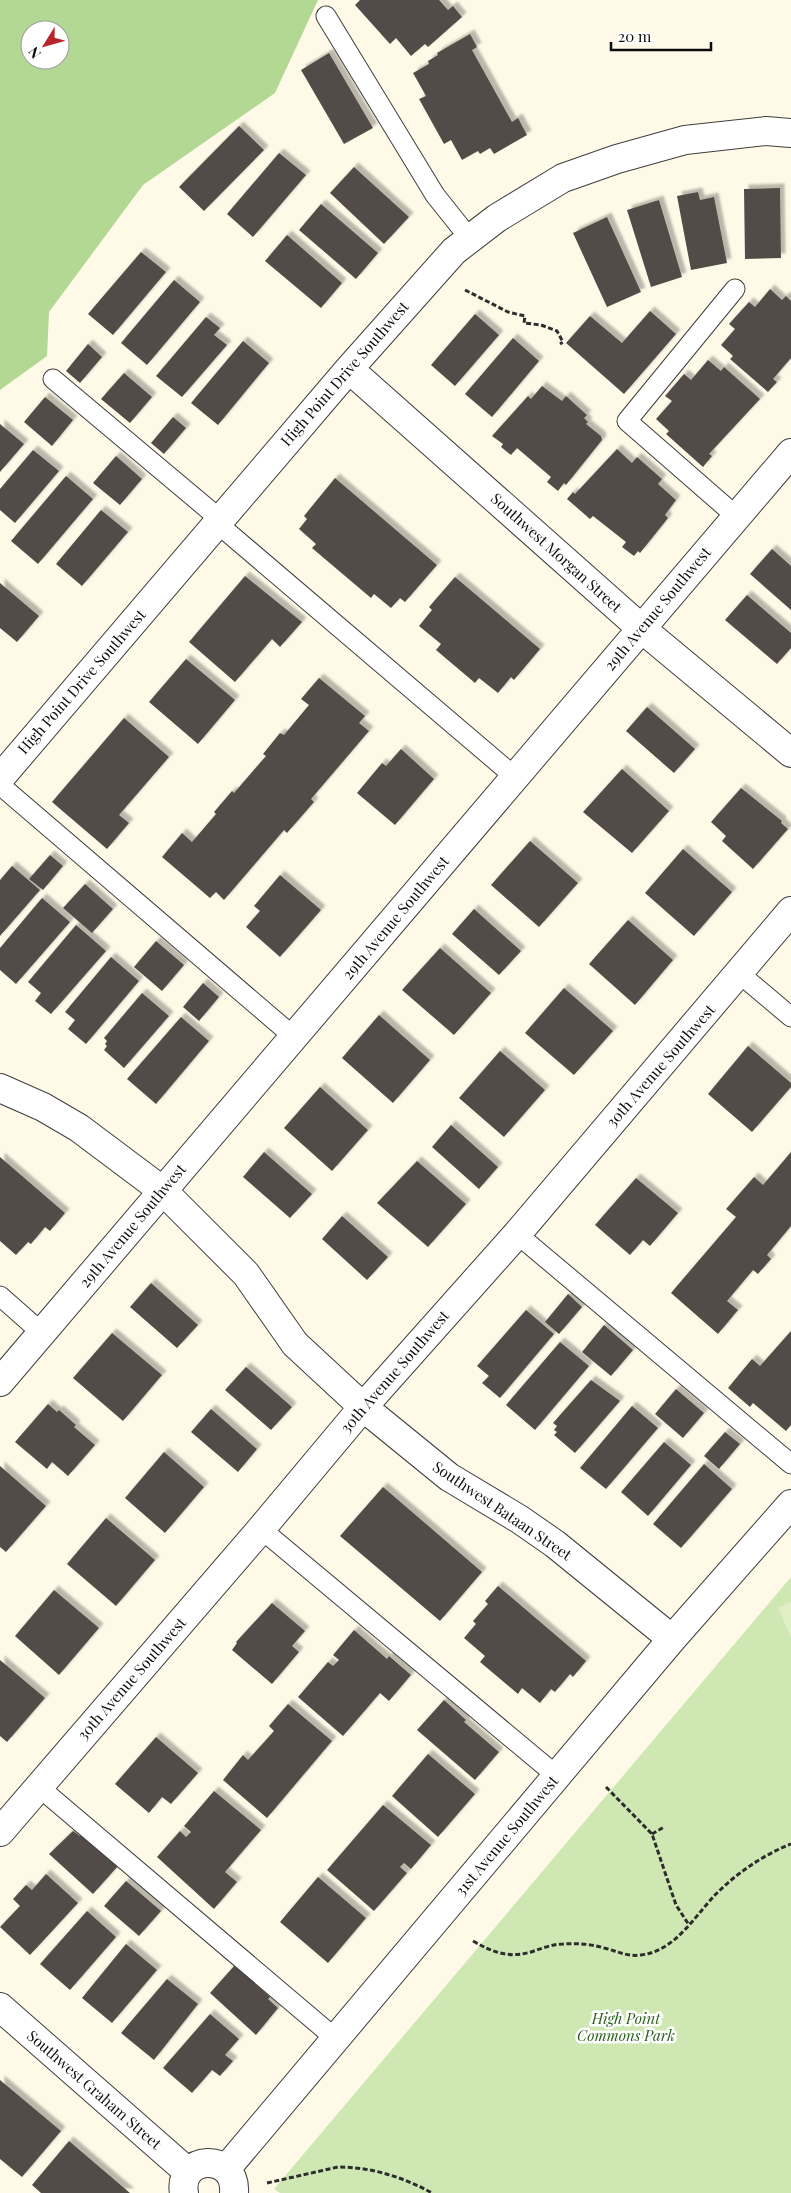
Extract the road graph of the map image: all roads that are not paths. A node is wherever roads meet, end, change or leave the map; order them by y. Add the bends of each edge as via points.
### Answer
1 (326, 16) dead end
2 (791, 133) edge
3 (470, 239) junction
4 (735, 289) dead end
5 (349, 369) junction
6 (53, 378) dead end
7 (791, 453) edge
8 (736, 517) junction
9 (219, 522) junction
10 (642, 629) junction
11 (791, 753) edge
12 (515, 777) junction
13 (0, 778) edge
14 (0, 785) edge
15 (791, 912) edge
16 (740, 974) junction
17 (791, 1017) edge
18 (294, 1037) junction
19 (0, 1088) edge
20 (163, 1190) junction
21 (517, 1234) junction
22 (0, 1296) edge
23 (42, 1333) junction
24 (0, 1382) edge
25 (363, 1407) junction
26 (791, 1464) edge
27 (791, 1504) edge
28 (261, 1529) junction
29 (672, 1639) junction
30 (557, 1776) junction
31 (39, 1787) junction
32 (0, 1832) edge
33 (0, 2008) edge
34 (336, 2039) junction
35 (230, 2181) edge
36 (186, 2183) edge

1 - 3 lane via 435,195
2 - 3 street, High Point Drive Southwest via 766,131 685,140 608,162 563,178 497,218
3 - 5 street, High Point Drive Southwest via 426,280
4 - 8 lane via 627,421
5 - 9 street, High Point Drive Southwest
5 - 10 street, Southwest Morgan Street
6 - 9 lane
7 - 8 street, 29th Avenue Southwest
8 - 10 street, 29th Avenue Southwest
9 - 12 lane
9 - 13 street, High Point Drive Southwest
10 - 11 street, Southwest Morgan Street
10 - 12 street, 29th Avenue Southwest
12 - 18 street, 29th Avenue Southwest
14 - 18 lane
15 - 16 street, 30th Avenue Southwest
16 - 17 lane
16 - 21 street, 30th Avenue Southwest
18 - 20 street, 29th Avenue Southwest
19 - 20 street, Southwest Bataan Street via 79,1128
20 - 23 street, 29th Avenue Southwest
20 - 25 street, Southwest Bataan Street via 246,1274 295,1344
21 - 25 street, 30th Avenue Southwest
21 - 26 lane
22 - 23 lane
23 - 24 street, 29th Avenue Southwest
25 - 28 street, 30th Avenue Southwest
25 - 29 street, Southwest Bataan Street via 449,1477 555,1544
27 - 29 street, 31st Avenue Southwest
28 - 30 lane
28 - 31 street, 30th Avenue Southwest
29 - 30 street, 31st Avenue Southwest
30 - 34 street, 31st Avenue Southwest
31 - 32 street, 30th Avenue Southwest
31 - 34 lane
33 - 36 street, Southwest Graham Street
34 - 35 street, 31st Avenue Southwest
35 - 36 street via 210,2162 194,2166

